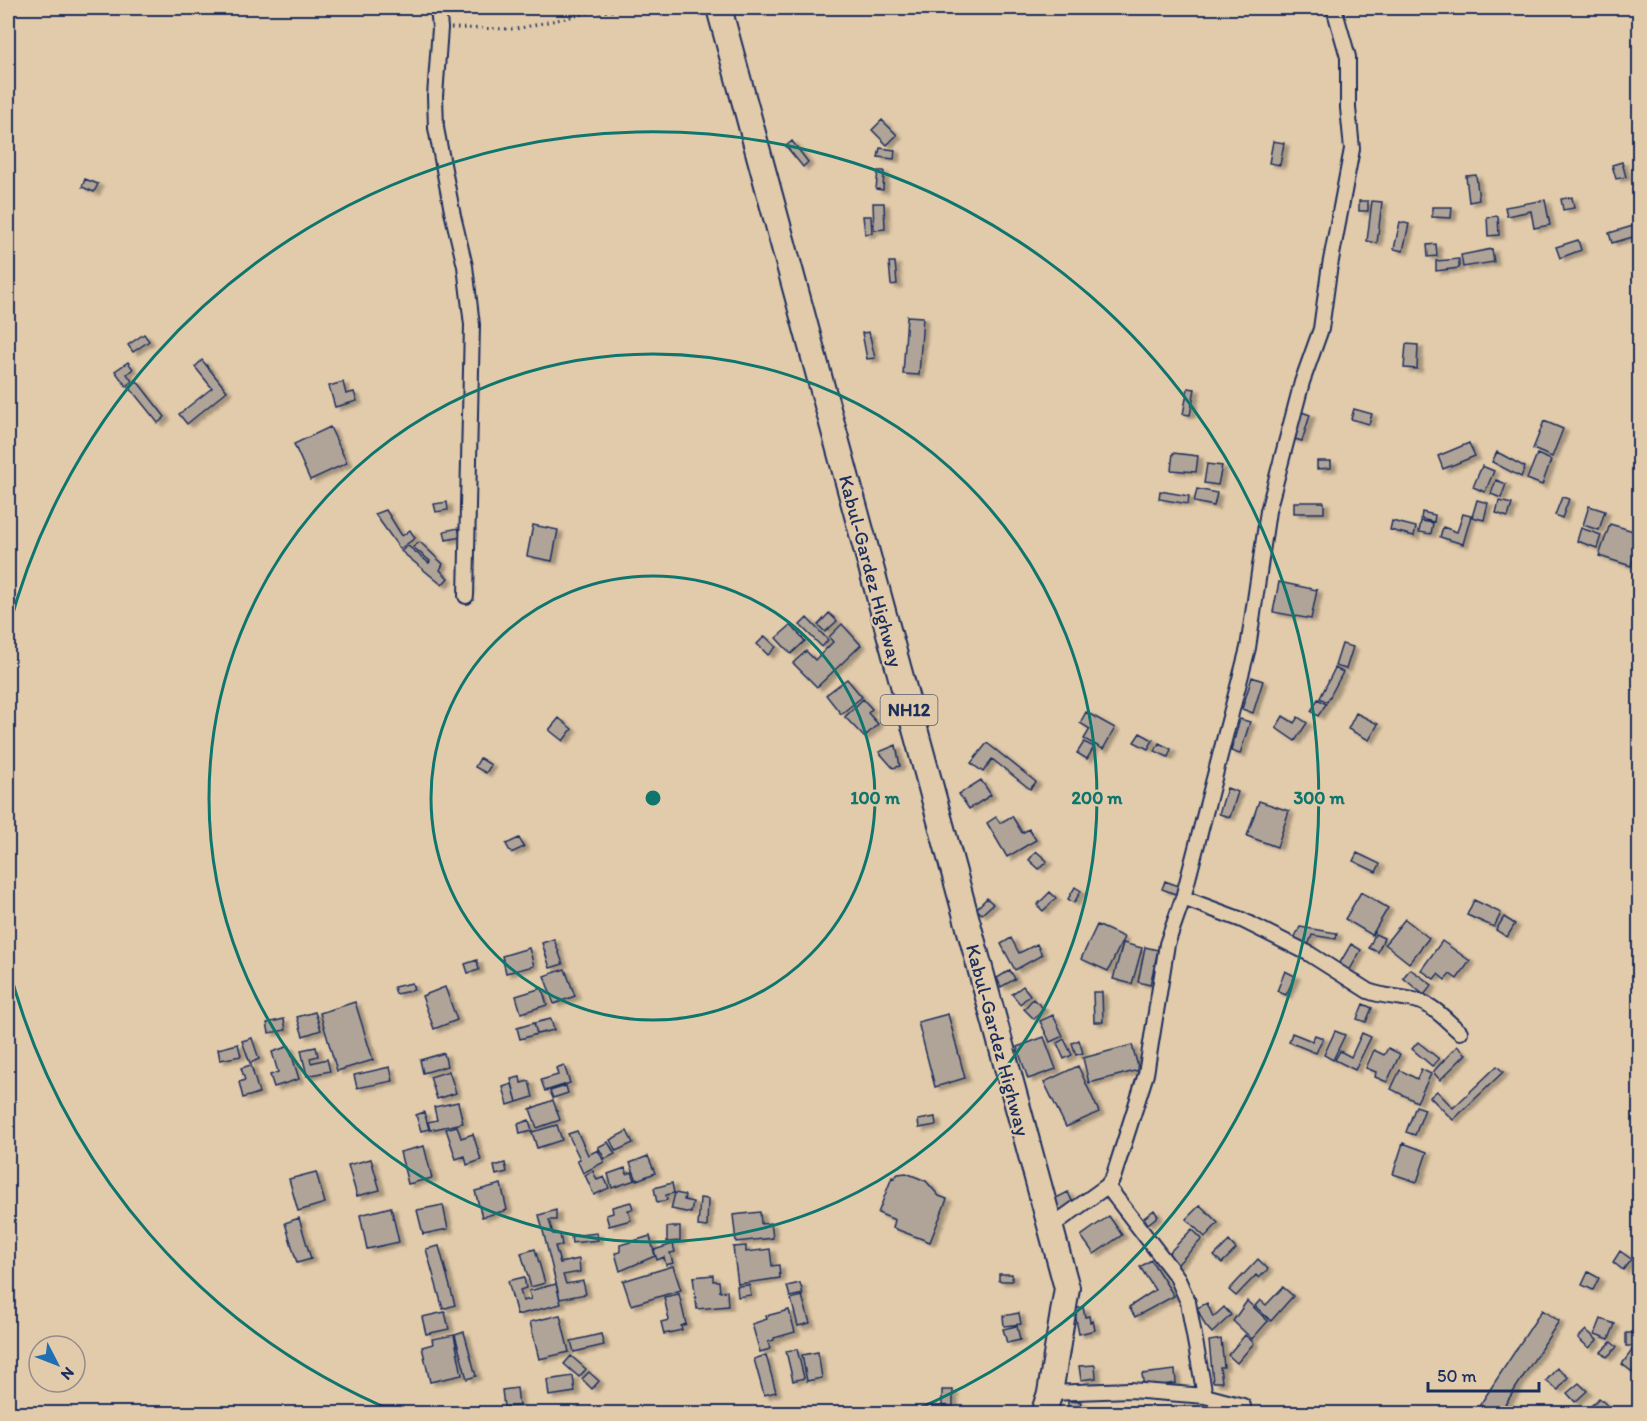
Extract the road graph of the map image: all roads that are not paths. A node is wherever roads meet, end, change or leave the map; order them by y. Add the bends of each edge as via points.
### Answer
1 (438, 8) edge
2 (719, 8) edge
3 (1334, 8) edge
4 (466, 596) dead end
5 (1183, 898) junction
6 (1460, 1032) dead end
7 (1107, 1186) junction
8 (1049, 1228) junction
9 (1205, 1396) junction
10 (1047, 1403) edge
11 (1243, 1406) dead end

1 - 4 street via 436,128 465,266 472,325
2 - 8 highway, Kabul-Gardez Highway / NH12
3 - 5 street via 1348,57 1353,149 1321,330 1302,382 1268,511 1248,648
5 - 6 street via 1242,920 1368,991 1426,1004
5 - 7 street via 1167,944 1146,1074 1113,1178
7 - 8 street
7 - 9 street via 1177,1277 1188,1302
8 - 10 highway, Kabul-Gardez Highway / NH12 via 1067,1288
9 - 10 street via 1130,1390
9 - 11 street

